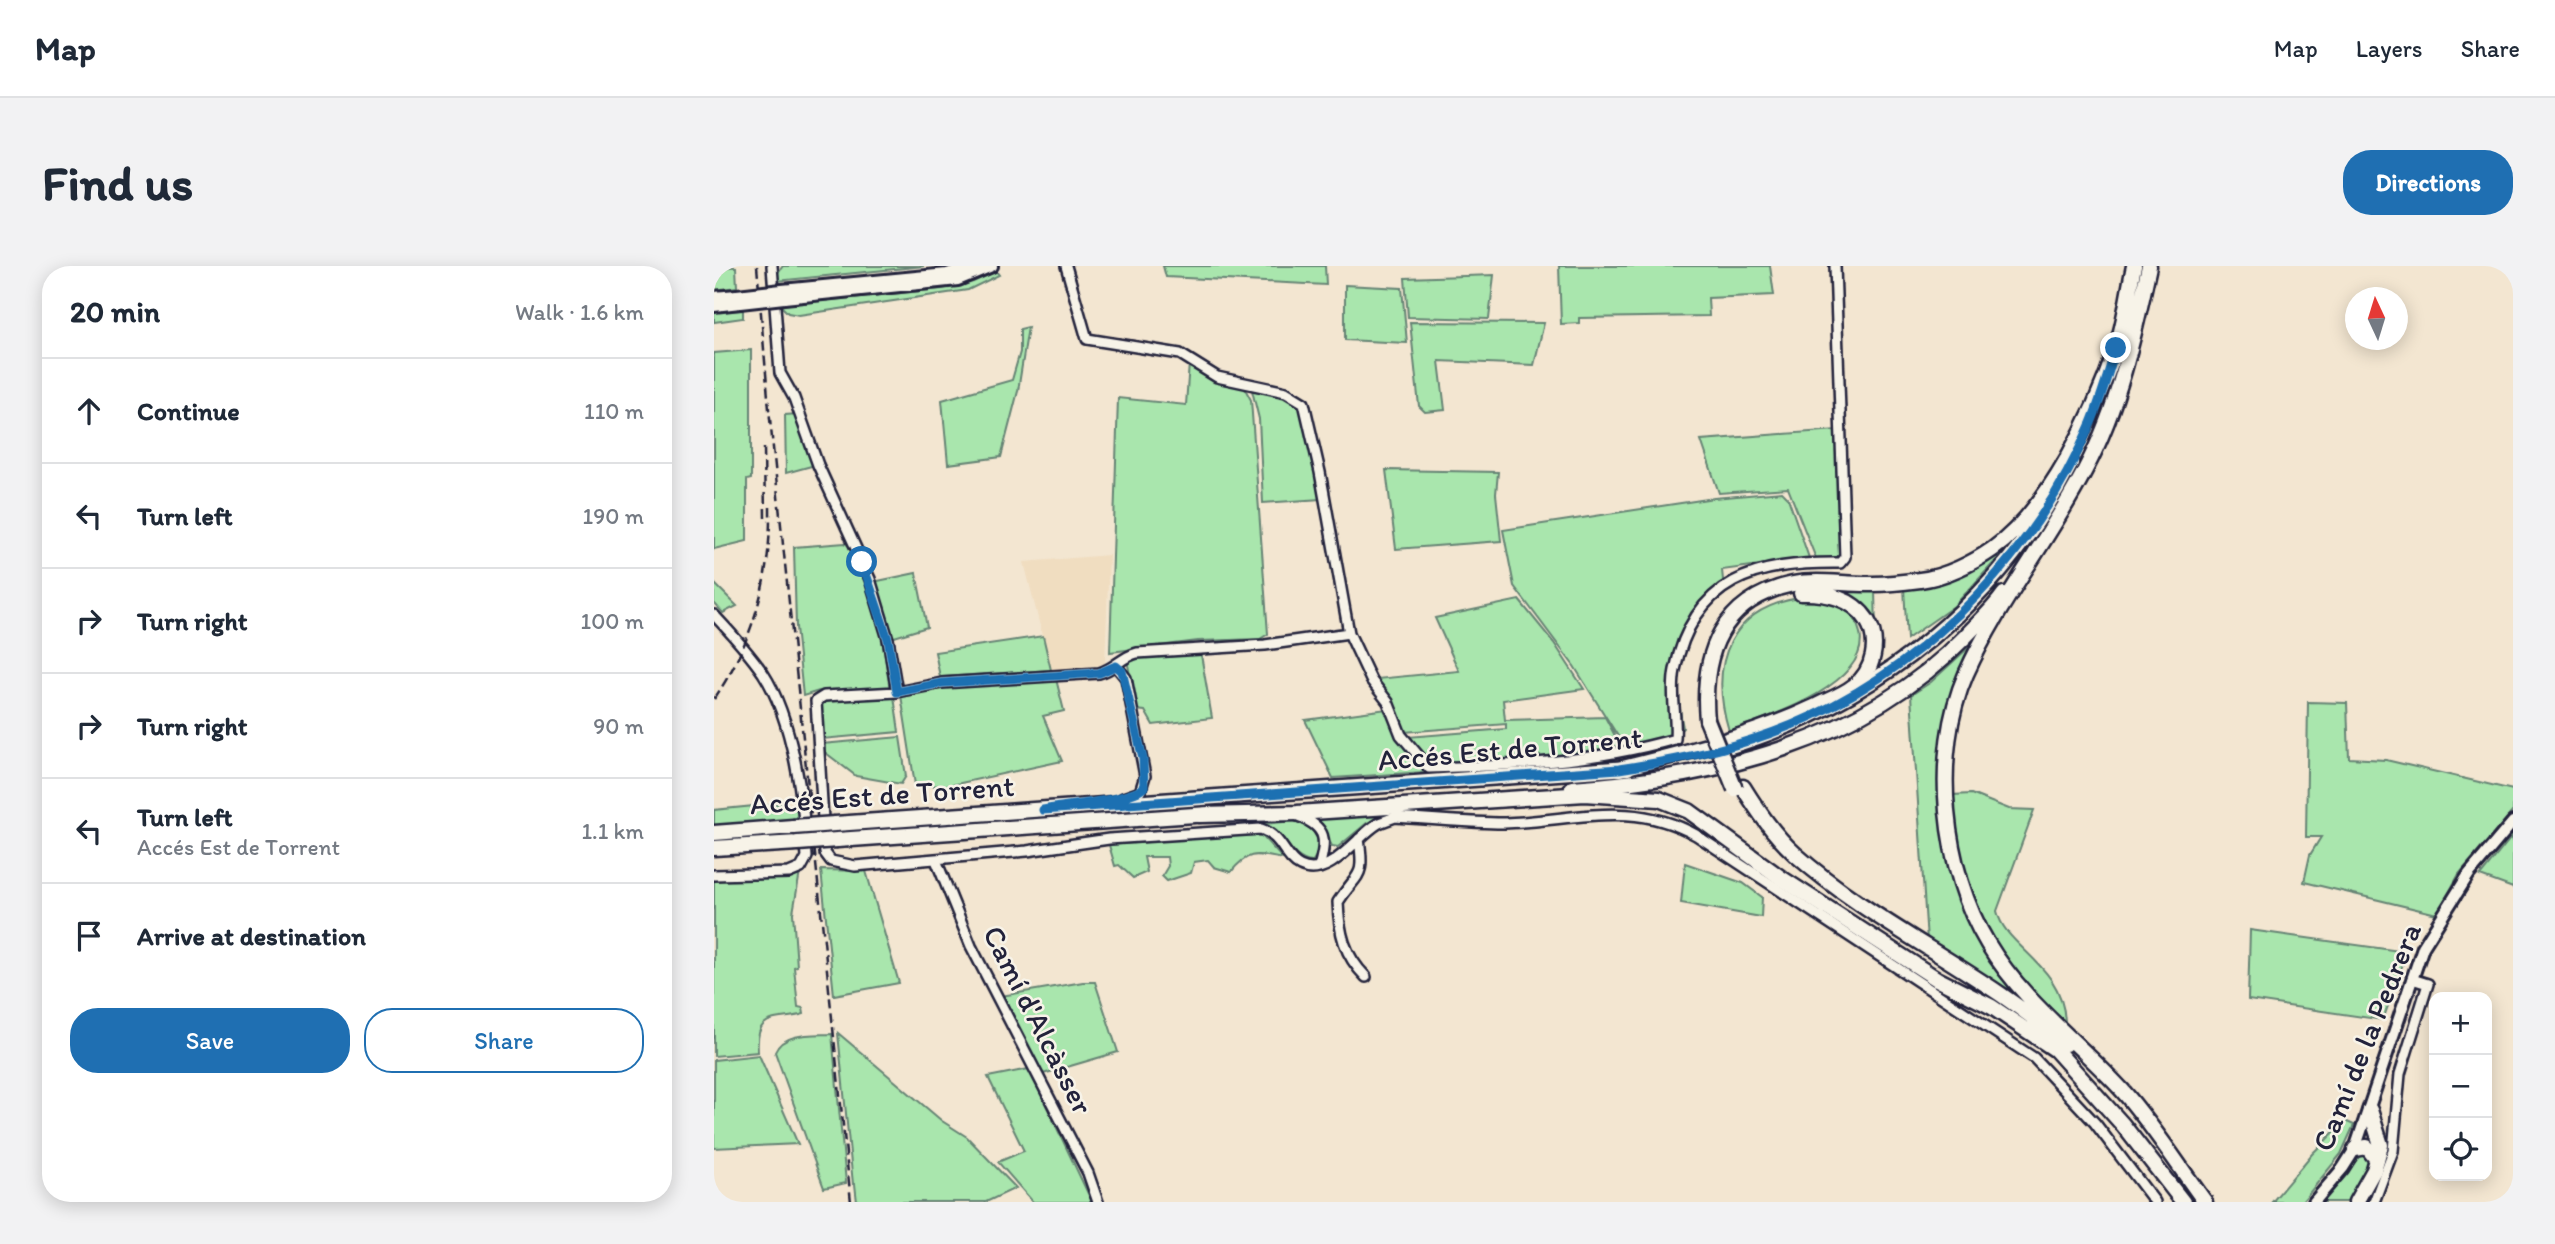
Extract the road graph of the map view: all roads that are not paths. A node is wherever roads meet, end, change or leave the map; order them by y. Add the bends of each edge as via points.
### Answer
1 (772, 266) edge
2 (972, 266) edge
3 (992, 266) edge
4 (1066, 266) edge
5 (1835, 266) edge
6 (2134, 266) edge
7 (2150, 266) edge
8 (783, 294) junction
9 (714, 297) edge
10 (739, 299) junction
11 (714, 306) edge
12 (2116, 348) junction
13 (2086, 470) junction
14 (714, 615) edge
15 (1349, 633) junction
16 (1116, 666) junction
17 (897, 692) junction
18 (1712, 719) junction
19 (1619, 769) junction
20 (1739, 788) junction
21 (1043, 810) junction
22 (1290, 813) junction
23 (1199, 815) junction
24 (2513, 822) edge
25 (714, 833) edge
26 (1359, 839) junction
27 (1326, 843) junction
28 (714, 848) edge
29 (1345, 852) junction
30 (936, 860) junction
31 (1319, 867) junction
32 (714, 876) edge
33 (1366, 977) dead end
34 (2412, 979) junction
35 (2059, 1052) junction
36 (2370, 1110) junction
37 (2355, 1149) junction
38 (2378, 1160) junction
39 (1098, 1202) edge
40 (2155, 1202) edge
41 (2183, 1202) edge
42 (2205, 1202) edge
43 (2314, 1202) edge
44 (2356, 1202) edge
45 (2374, 1202) edge

1 - 17 street via 780,373 870,579 888,639
2 - 8 street via 947,274
3 - 8 street via 947,281
4 - 15 street via 1087,339 1180,354 1217,377 1286,392 1304,403
5 - 15 street via 1845,557 1840,563 1762,569 1728,583 1703,607 1684,639 1675,671 1675,739 1562,761 1429,768 1401,735
6 - 12 main road
7 - 13 main road via 2130,351
8 - 10 street, bridge
9 - 10 street
10 - 11 street
12 - 18 main road via 2055,480 2023,525 1958,569 1924,580 1794,584 1762,594 1730,617 1714,645 1705,677
12 - 19 main road, Accés Est de Torrent via 2091,423 2028,535 1982,592 1925,644 1862,690 1812,716 1689,758
13 - 23 main road, Accés Est de Torrent via 1999,602 1936,668 1876,709 1817,737 1692,775 1622,785
13 - 42 main road via 1965,676 1946,784 1950,839 1966,898 1988,944 2022,990 2123,1092
14 - 32 street via 763,673 782,715 798,775 807,857 801,868 789,873
15 - 16 street via 1265,645 1137,653 1127,655
16 - 17 street via 1099,673 942,683
16 - 21 street via 1126,678 1146,781 1140,792 1125,798
17 - 30 street via 834,694 816,701 825,853 841,865
18 - 19 main road via 1721,648 1735,625 1766,601 1817,592 1839,598 1864,616 1874,649 1871,664 1855,686 1770,728
18 - 20 main road, bridge
19 - 21 main road, Accés Est de Torrent
20 - 35 main road via 1767,835 1837,899 2018,1018
20 - 42 main road via 1794,853 1840,890 2019,1008 2081,1058
21 - 25 main road, Accés Est de Torrent, bridge
22 - 23 main road
22 - 27 street via 1316,826
22 - 35 main road via 1585,794 1659,799 1708,823 1792,885
23 - 28 main road, Accés Est de Torrent, bridge
24 - 34 street, Camí de la Pedrera via 2469,874 2423,947
26 - 29 street
26 - 33 street via 1360,877 1338,902 1338,919 1346,952
26 - 40 street via 1378,823 1395,817 1498,823 1623,812 1668,820 2034,1058 2095,1123
27 - 29 street
27 - 31 street
29 - 31 street
30 - 31 street via 1109,839 1248,829 1270,833 1299,866
30 - 39 street, Camí d'Alcàsser via 971,946 1088,1173
34 - 36 street, Camí de la Pedrera
34 - 45 street via 2428,984 2399,1083 2393,1151
35 - 41 main road
36 - 37 street, Camí de la Pedrera
36 - 38 main road via 2380,1136
37 - 38 main road via 2367,1147
37 - 43 street, Camí de la Pedrera
38 - 44 main road

